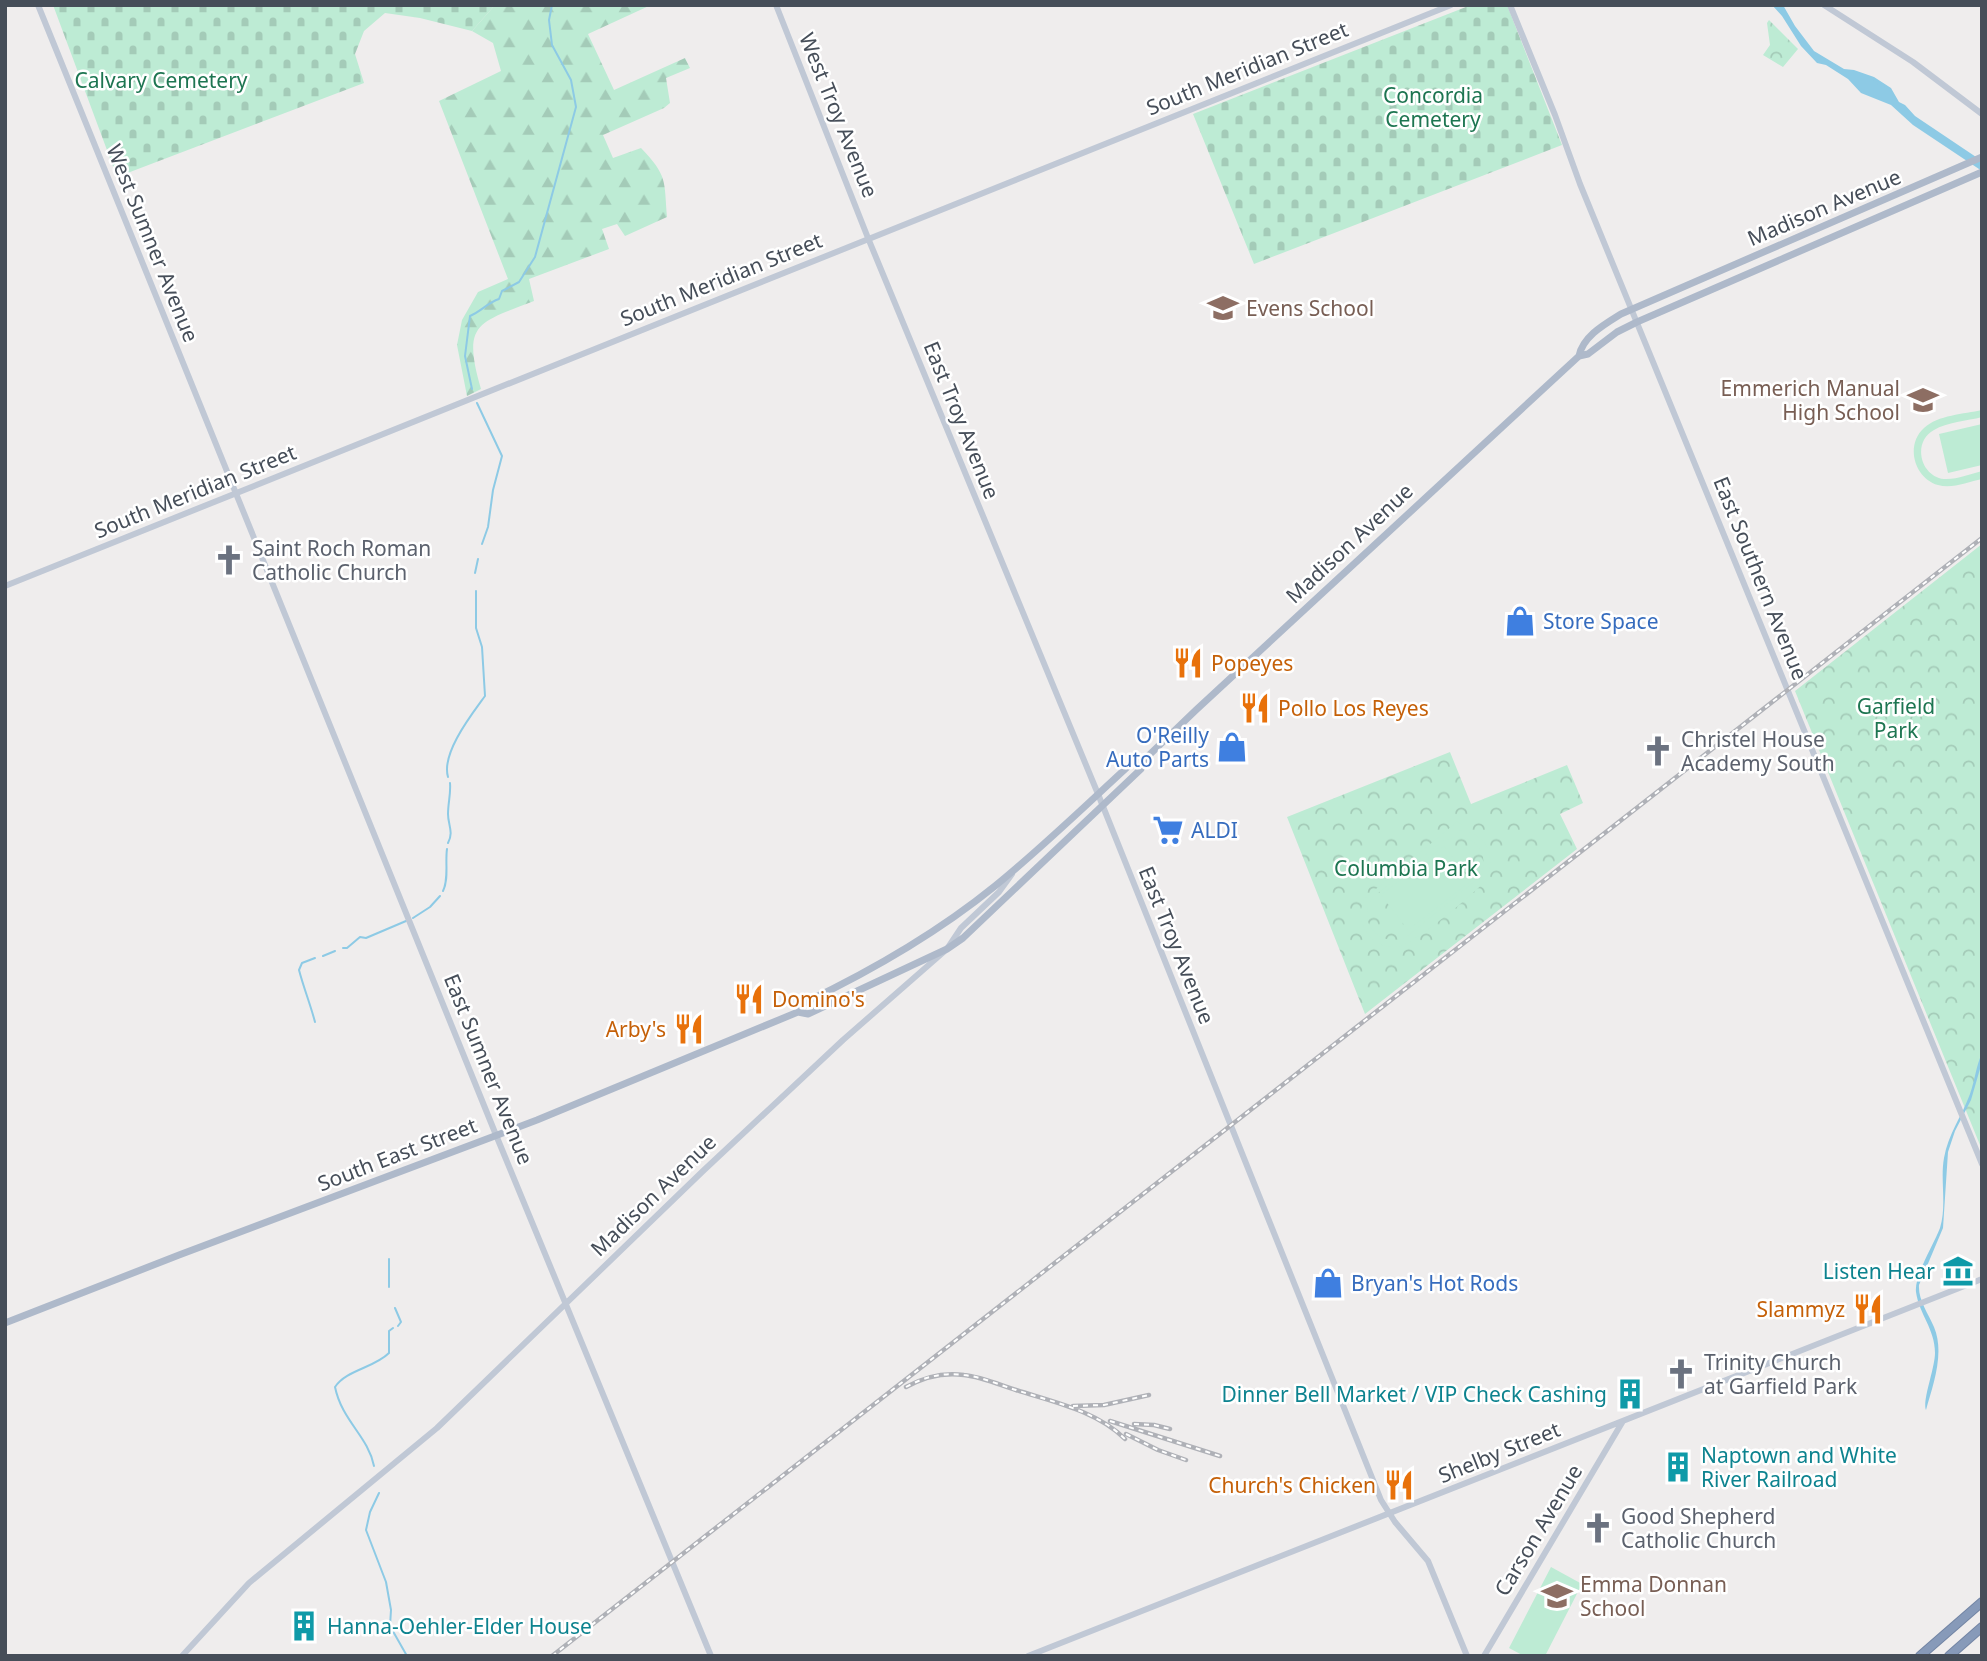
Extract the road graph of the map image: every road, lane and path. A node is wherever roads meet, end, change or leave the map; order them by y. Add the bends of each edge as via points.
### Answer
1 (38, 5) edge
2 (776, 5) edge
3 (1451, 5) edge
4 (1510, 5) edge
5 (1824, 5) edge
6 (1982, 114) edge
7 (1982, 157) edge
8 (1982, 172) edge
9 (868, 238) junction
10 (1631, 309) junction
11 (1637, 322) junction
12 (1579, 356) junction
13 (235, 494) junction
14 (5, 586) edge
15 (1145, 759) junction
16 (1098, 794) junction
17 (1103, 807) junction
18 (1015, 870) junction
19 (962, 938) joint
20 (947, 949) junction
21 (798, 1012) junction
22 (496, 1135) junction
23 (1982, 1164) edge
24 (1982, 1279) edge
25 (567, 1303) junction
26 (5, 1323) edge
27 (1623, 1421) junction
28 (1389, 1514) junction
29 (1980, 1603) edge
30 (1982, 1628) edge
31 (182, 1656) edge
32 (711, 1656) edge
33 (1028, 1656) edge
34 (1467, 1656) edge
35 (1484, 1656) edge
36 (1920, 1656) edge
37 (1949, 1656) edge

1 - 13 main road, West Sumner Avenue
2 - 9 main road, West Troy Avenue
3 - 9 main road, South Meridian Street
4 - 10 main road, East Southern Avenue
5 - 6 main road via 1913,62
7 - 10 main road, Madison Avenue
8 - 11 main road, Madison Avenue
9 - 13 main road, South Meridian Street
9 - 16 main road, East Troy Avenue
10 - 11 main road, East Southern Avenue
10 - 12 main road, Madison Avenue via 1594,333 1581,346
11 - 12 main road, Madison Avenue
11 - 23 main road, East Southern Avenue
12 - 15 main road, Madison Avenue
13 - 14 main road, South Meridian Street
13 - 22 main road, East Sumner Avenue
15 - 16 main road, Madison Avenue via 1134,761
15 - 17 main road, Madison Avenue via 1141,769
16 - 17 main road, East Troy Avenue
16 - 18 main road, Madison Avenue
17 - 19 main road, Madison Avenue
17 - 28 main road, East Troy Avenue
18 - 20 main road, Madison Avenue
18 - 21 main road, South East Street via 924,937 804,1003
19 - 20 main road, South East Street
20 - 21 main road, South East Street via 808,1014
20 - 25 main road, Madison Avenue via 839,1044
21 - 22 main road, South East Street
22 - 25 main road, East Sumner Avenue
22 - 26 main road, South East Street
24 - 27 main road, Shelby Street
25 - 31 main road, Madison Avenue via 437,1428 249,1583
25 - 32 main road, East Sumner Avenue
27 - 28 main road, Shelby Street
27 - 35 main road, Carson Avenue
28 - 33 main road, Shelby Street
28 - 34 main road, East Troy Avenue via 1428,1560
29 - 36 highway
30 - 37 highway

